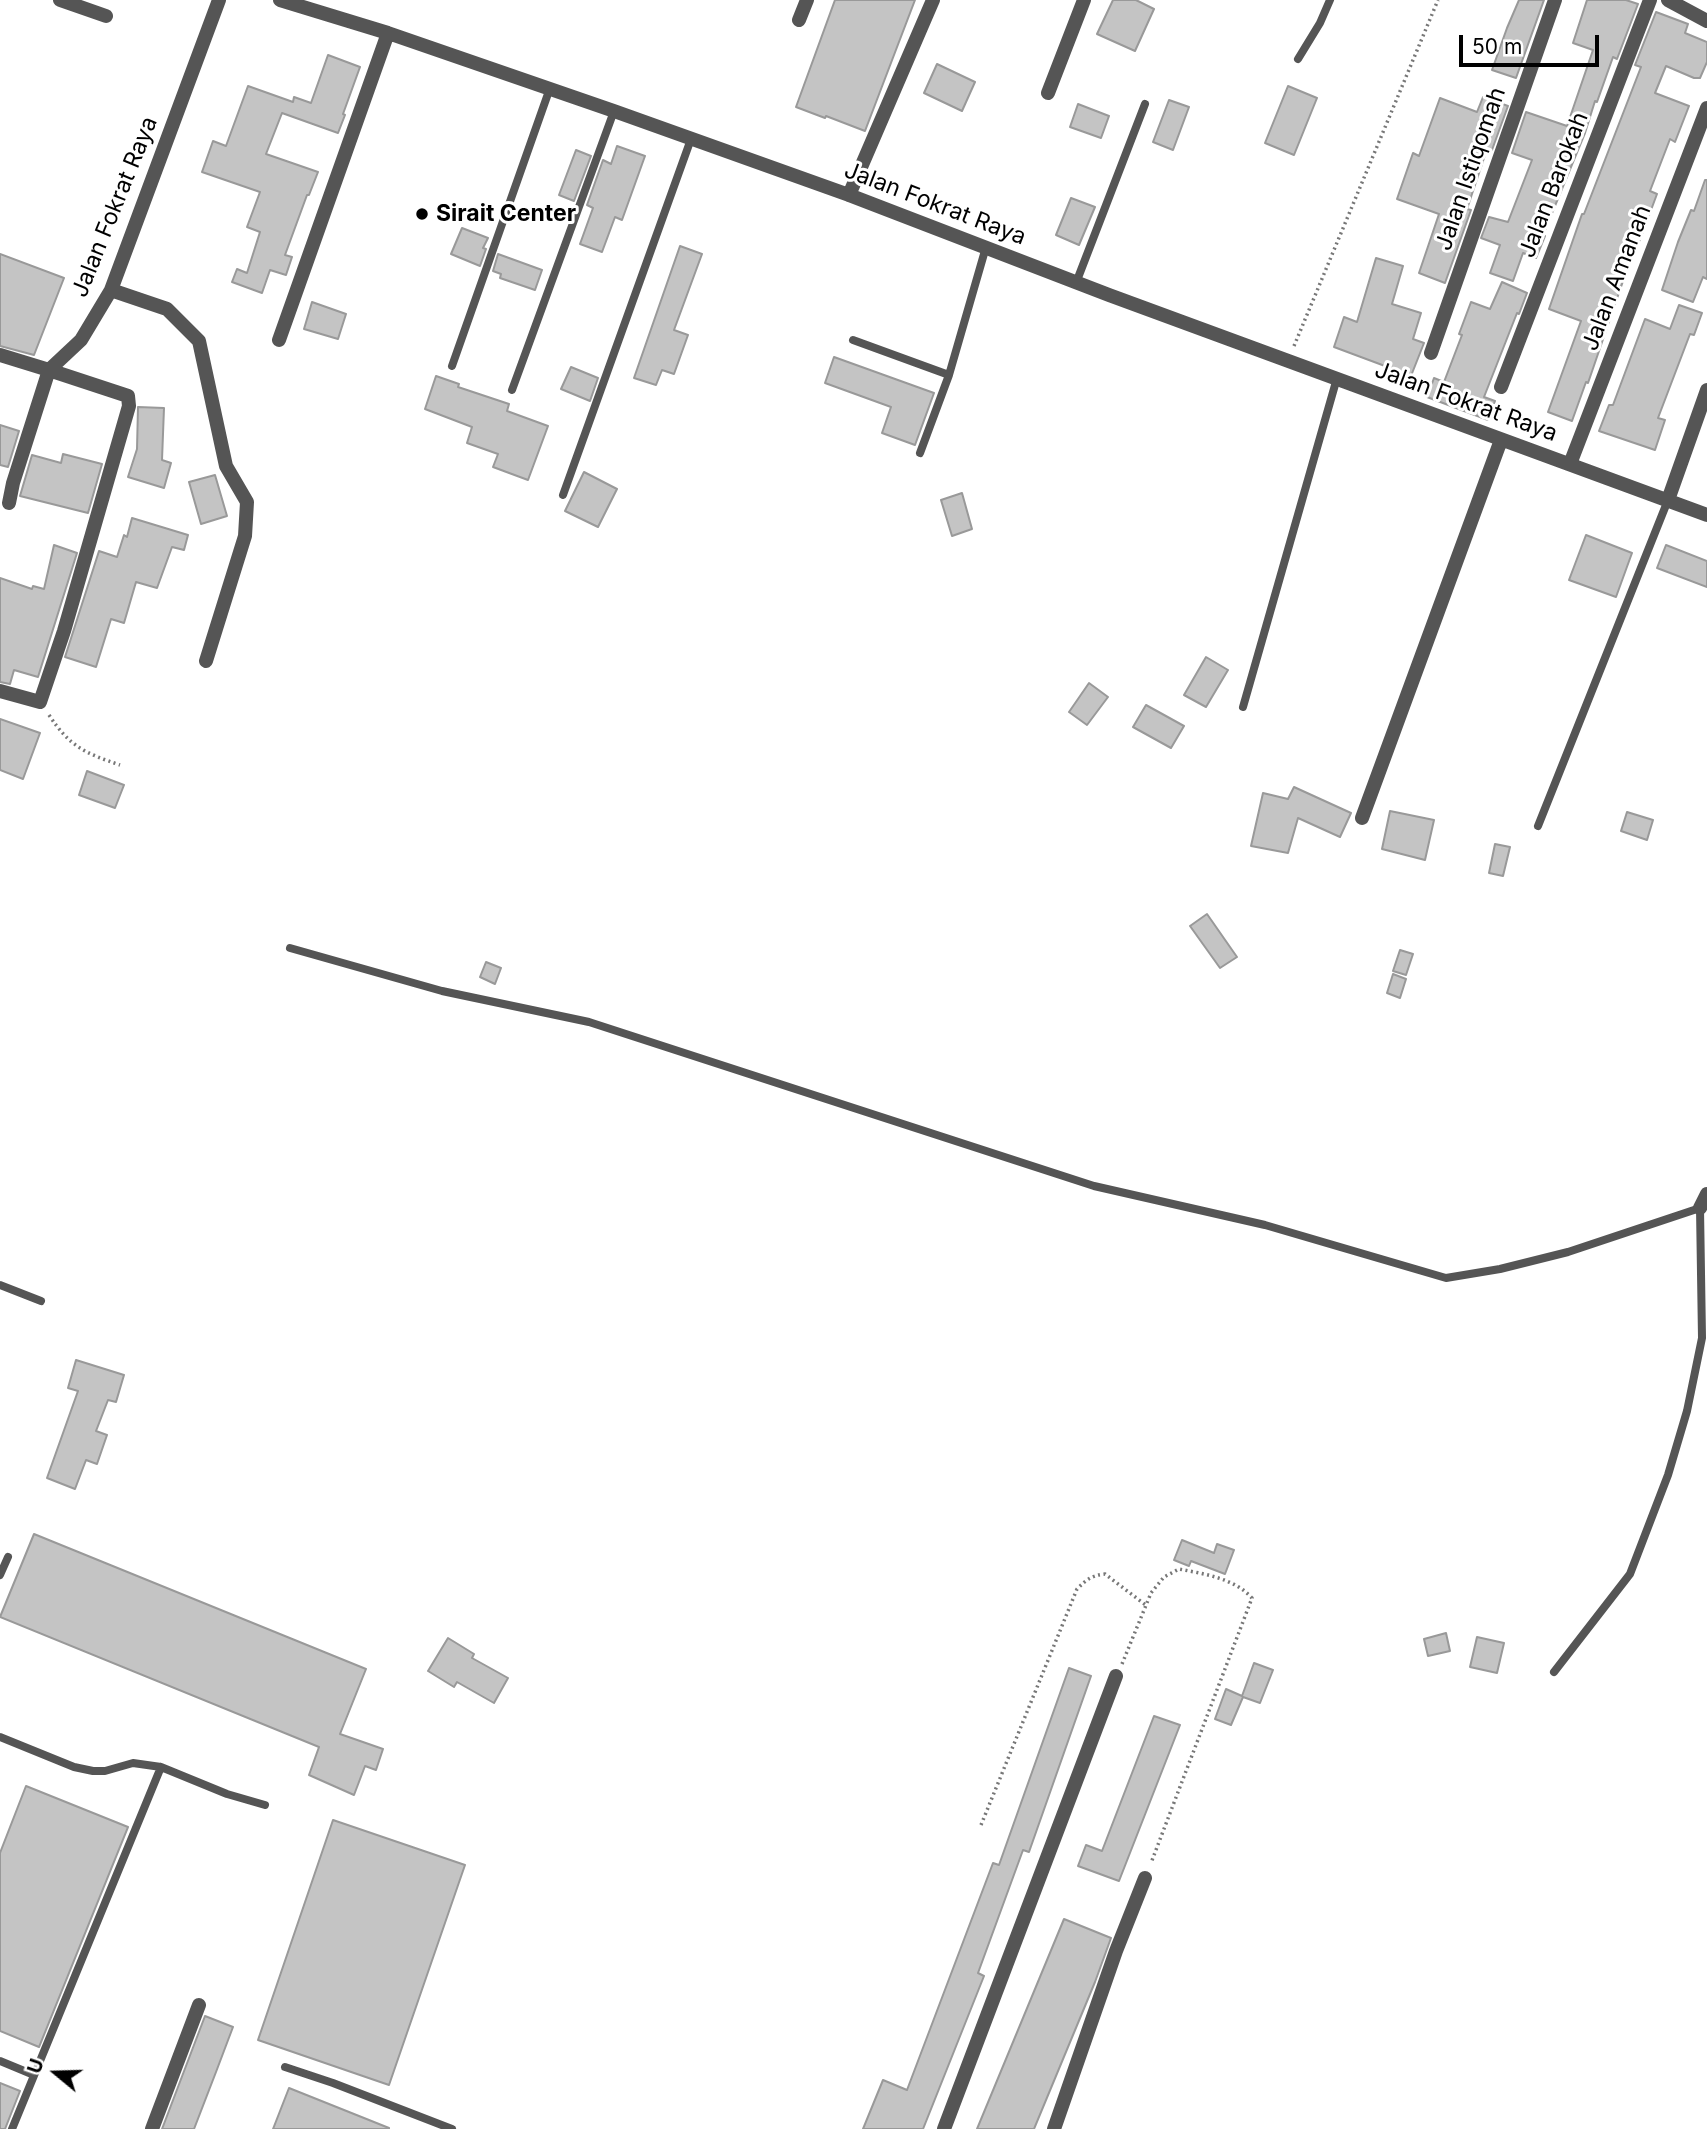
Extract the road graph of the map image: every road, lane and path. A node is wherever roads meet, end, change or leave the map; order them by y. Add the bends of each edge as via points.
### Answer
1 (60, 0) edge
2 (219, 0) edge
3 (279, 0) edge
4 (807, 0) edge
5 (933, 0) edge
6 (1084, 0) edge
7 (1329, 0) edge
8 (1438, 0) edge
9 (1555, 0) edge
10 (1650, 0) edge
11 (1668, 0) edge
12 (106, 16) dead end
13 (799, 20) dead end
14 (1707, 20) edge
15 (388, 33) junction
16 (1298, 59) dead end
17 (550, 88) junction
18 (1048, 93) dead end
19 (1145, 104) dead end
20 (1707, 108) edge
21 (614, 111) junction
22 (691, 139) junction
23 (849, 195) junction
24 (986, 247) junction
25 (1076, 283) junction
26 (111, 290) junction
27 (279, 340) dead end
28 (853, 340) dead end
29 (1431, 353) dead end
30 (0, 355) edge
31 (1288, 361) junction
32 (452, 366) dead end
33 (49, 369) junction
34 (949, 375) junction
35 (1337, 378) junction
36 (1501, 387) dead end
37 (512, 390) dead end
38 (1707, 390) edge
39 (1501, 440) junction
40 (920, 453) dead end
41 (1570, 464) junction
42 (563, 495) dead end
43 (1668, 500) junction
44 (9, 503) dead end
45 (1707, 515) edge
46 (206, 661) dead end
47 (0, 691) edge
48 (40, 702) junction
49 (1243, 707) dead end
50 (120, 765) dead end
51 (1362, 818) dead end
52 (1538, 826) dead end
53 (290, 948) dead end
54 (1704, 1201) edge
55 (0, 1285) edge
56 (41, 1301) dead end
57 (8, 1557) dead end
58 (0, 1576) edge
59 (1147, 1606) junction
60 (1554, 1672) dead end
61 (1116, 1676) joint
62 (0, 1737) edge
63 (161, 1767) junction
64 (265, 1805) dead end
65 (981, 1825) dead end
66 (1145, 1878) joint
67 (199, 2005) dead end
68 (0, 2061) edge
69 (285, 2067) dead end
70 (34, 2075) junction
71 (12, 2129) edge
72 (152, 2129) edge
73 (452, 2129) edge
74 (944, 2129) edge
75 (1054, 2129) edge

1 - 12 street
2 - 26 street, Jalan Fokrat Raya
3 - 15 street, Jalan Fokrat Raya
4 - 13 street
5 - 23 street
6 - 18 street
7 - 16 lane
8 - 31 path
9 - 29 street, Jalan Istiqomah
10 - 36 street, Jalan Barokah
11 - 14 street
15 - 17 street, Jalan Fokrat Raya
15 - 27 street
17 - 21 street, Jalan Fokrat Raya
17 - 32 lane
19 - 25 lane
20 - 41 street, Jalan Amanah
21 - 22 street, Jalan Fokrat Raya
21 - 37 lane
22 - 23 street, Jalan Fokrat Raya
22 - 42 lane
23 - 24 street, Jalan Fokrat Raya
24 - 25 street, Jalan Fokrat Raya
24 - 34 lane
25 - 31 street, Jalan Fokrat Raya
26 - 33 street, Jalan Fokrat Raya via 81,340
26 - 46 street via 167,309 199,341 226,466 247,502 245,536
28 - 34 lane
30 - 33 street
31 - 35 street, Jalan Fokrat Raya
33 - 44 street
33 - 48 street via 130,398
34 - 40 lane
35 - 39 street, Jalan Fokrat Raya
35 - 49 lane
38 - 43 street
39 - 41 street, Jalan Fokrat Raya
39 - 51 street
41 - 43 street, Jalan Fokrat Raya
43 - 45 street, Jalan Fokrat Raya
43 - 52 lane
47 - 48 street
48 - 50 path via 66,739
53 - 54 lane via 442,991 589,1022 1094,1186 1265,1225 1446,1278 1568,1252
54 - 60 lane via 1702,1338 1668,1475 1630,1574
55 - 56 lane
57 - 58 lane
59 - 61 path
59 - 65 path via 1105,1574 1085,1580 1077,1589
59 - 66 path via 1164,1577 1179,1569 1244,1589 1252,1598
61 - 74 street
62 - 63 lane via 93,1771 133,1763
63 - 64 lane
63 - 70 lane
66 - 75 street
67 - 72 street
68 - 70 lane
69 - 73 lane
70 - 71 lane

